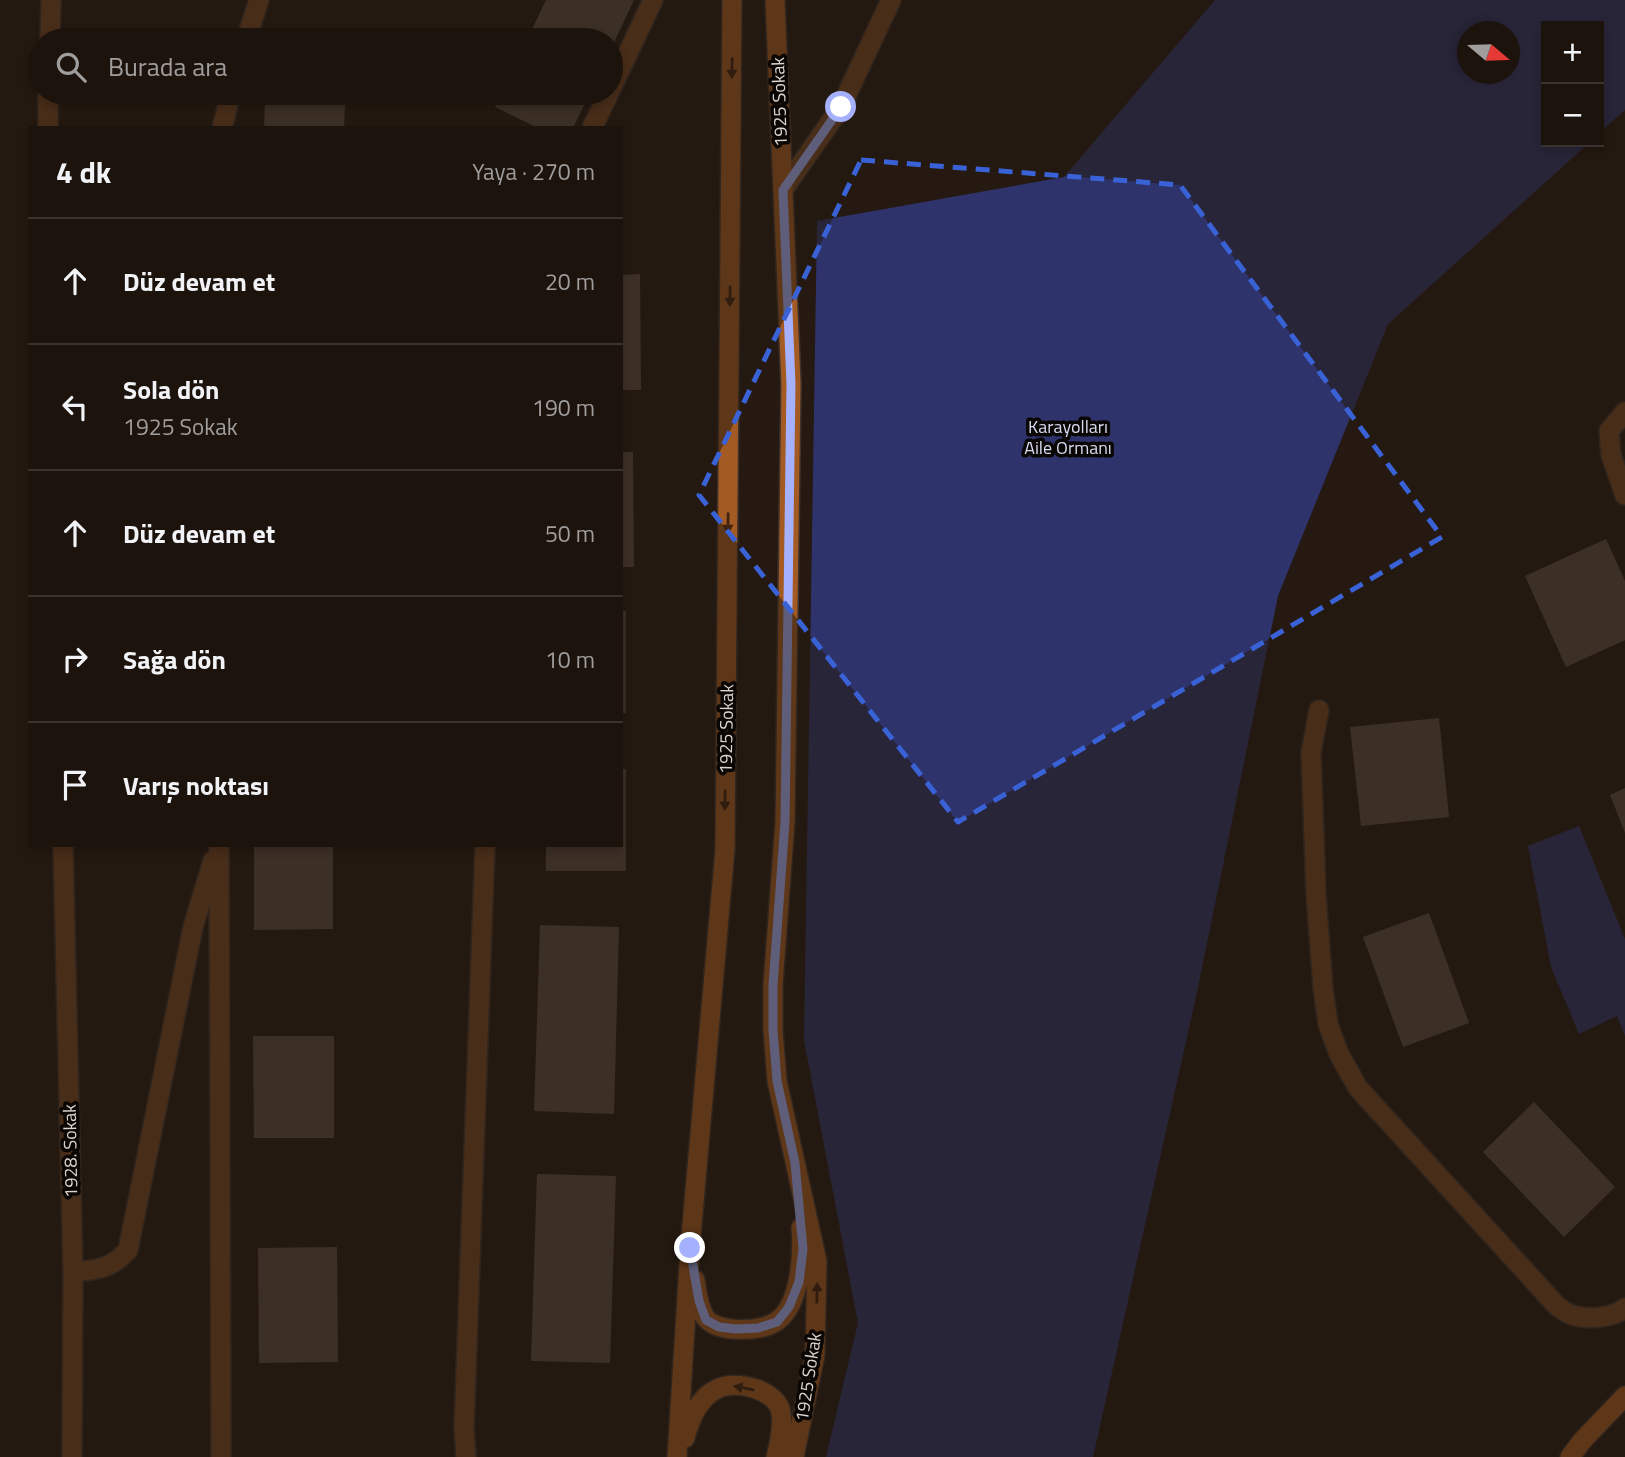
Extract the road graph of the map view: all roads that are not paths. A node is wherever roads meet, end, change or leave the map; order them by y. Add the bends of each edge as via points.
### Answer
1 (51, 0) edge
2 (258, 0) edge
3 (653, 0) edge
4 (732, 0) edge
5 (775, 0) edge
6 (891, 0) edge
7 (50, 28) edge
8 (250, 28) edge
9 (623, 63) edge
10 (48, 105) edge
11 (229, 105) edge
12 (603, 105) edge
13 (48, 126) edge
14 (223, 126) edge
15 (593, 126) edge
16 (783, 190) junction
17 (1625, 412) edge
18 (1625, 495) edge
19 (1319, 710) dead end
20 (63, 847) edge
21 (217, 847) edge
22 (218, 847) edge
23 (485, 847) edge
24 (795, 1163) junction
25 (690, 1248) junction
26 (73, 1272) junction
27 (1625, 1308) edge
28 (1625, 1396) edge
29 (72, 1457) edge
30 (221, 1457) edge
31 (466, 1457) edge
32 (678, 1457) edge
33 (776, 1457) edge
34 (794, 1457) edge
35 (1570, 1457) edge

1 - 7 street
2 - 8 street
3 - 9 street
4 -> 25 main road, 1925 Sokak via 725,849
5 - 16 main road, 1925 Sokak
6 - 16 street via 841,107
10 - 13 street
11 - 14 street
12 - 15 street
16 - 24 main road, 1925 Sokak via 791,384 785,822 773,1030 777,1081
17 - 18 street via 1609,432 1611,455
19 - 27 street via 1311,753 1316,894 1328,1024 1339,1055 1358,1088 1556,1306 1571,1315 1593,1317
20 - 26 street, 1928. Sokak
21 - 26 street via 193,927 128,1250 117,1263
22 - 30 street
23 - 31 street
24 - 25 main road via 803,1249 799,1282 777,1322 736,1329 706,1320
34 -> 24 main road, 1925 Sokak via 815,1355 817,1261
25 - 32 main road, 1925 Sokak
26 - 29 street, 1928. Sokak
28 - 35 main road
33 -> 32 main road via 782,1412 772,1397 734,1385 718,1388 702,1401 691,1417

